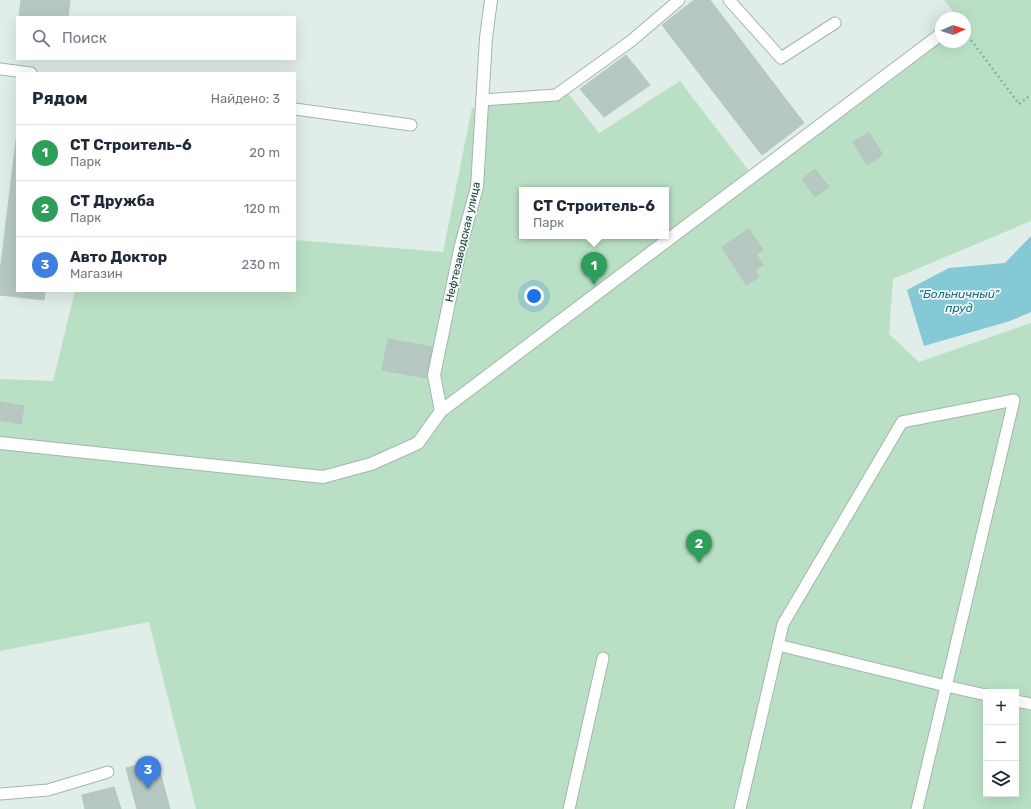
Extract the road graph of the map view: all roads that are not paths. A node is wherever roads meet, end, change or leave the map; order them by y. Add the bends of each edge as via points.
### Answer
1 (491, 0) edge
2 (679, 0) edge
3 (729, 0) edge
4 (835, 23) dead end
5 (935, 39) edge
6 (0, 69) edge
7 (23, 72) edge
8 (482, 100) junction
9 (296, 109) edge
10 (411, 125) dead end
11 (441, 411) junction
12 (0, 443) edge
13 (778, 644) junction
14 (604, 658) dead end
15 (946, 686) junction
16 (983, 694) edge
17 (1019, 702) edge
18 (1031, 704) edge
19 (108, 772) dead end
20 (0, 794) edge
21 (569, 809) edge
22 (740, 809) edge
23 (917, 809) edge

1 - 8 street, Нефтезаводская улица
2 - 8 lane via 630,41 556,95
3 - 4 lane via 781,58
5 - 11 street
6 - 7 lane
8 - 11 street, Нефтезаводская улица via 477,187 461,245 434,375
9 - 10 lane
11 - 12 street via 418,443 371,464 323,477
13 - 15 lane
13 - 15 lane via 783,624 902,422 1014,400
13 - 22 lane
14 - 21 lane
15 - 16 lane
15 - 23 lane
17 - 18 lane
19 - 20 lane via 48,790

